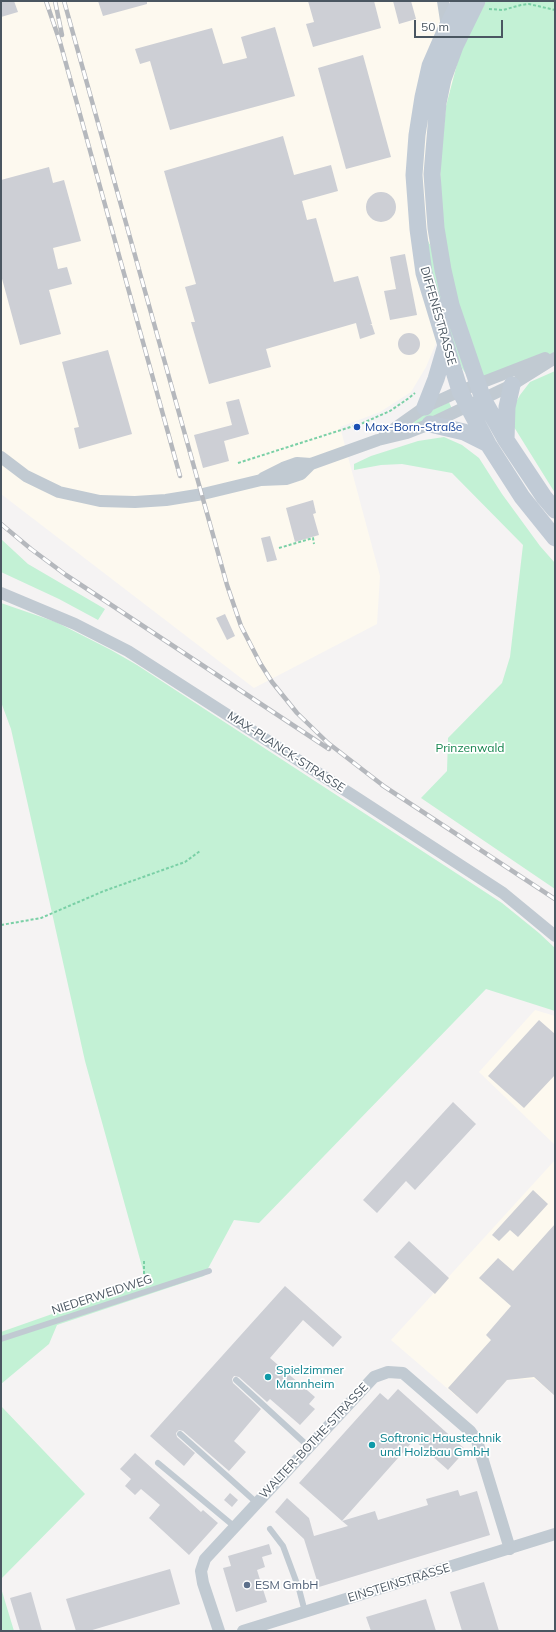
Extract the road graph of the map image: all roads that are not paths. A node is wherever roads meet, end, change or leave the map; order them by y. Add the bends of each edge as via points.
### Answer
1 (443, 1) edge
2 (460, 1) edge
3 (480, 5) edge
4 (447, 27) junction
5 (446, 345) junction
6 (555, 356) edge
7 (512, 385) junction
8 (460, 391) junction
9 (480, 392) junction
10 (425, 406) junction
11 (468, 407) junction
12 (430, 424) junction
13 (378, 440) junction
14 (506, 440) junction
15 (488, 444) junction
16 (1, 457) edge
17 (555, 510) edge
18 (555, 538) edge
19 (1, 593) edge
20 (555, 936) edge
21 (209, 1271) dead end
22 (1, 1339) edge
23 (236, 1380) dead end
24 (180, 1434) dead end
25 (309, 1447) junction
26 (158, 1463) dead end
27 (257, 1503) junction
28 (235, 1527) junction
29 (270, 1529) dead end
30 (555, 1534) edge
31 (510, 1549) junction
32 (305, 1612) junction
33 (219, 1631) edge
34 (243, 1631) edge

1 - 4 street
2 - 4 main road, DIFFENÉSTRASSE
3 - 9 main road, DIFFENÉSTRASSE via 455,46 443,79 435,123 432,174 436,228 443,270 451,305
4 - 5 main road, DIFFENÉSTRASSE via 430,66 423,97 414,175 424,274
5 - 8 main road, DIFFENÉSTRASSE
5 - 10 main road
6 - 7 street
6 - 9 street
7 - 9 street
7 - 14 main road via 507,407
8 - 9 street
8 - 10 street
8 - 11 main road, DIFFENÉSTRASSE
9 - 11 street
9 - 14 main road, DIFFENÉSTRASSE
10 - 13 street
11 - 12 street
11 - 15 main road, DIFFENÉSTRASSE
12 - 13 street
12 - 15 main road via 464,432
13 - 16 street via 311,464 297,463 261,480 166,500 135,502 100,501 59,492 26,476
14 - 17 main road, DIFFENÉSTRASSE
15 - 18 main road, DIFFENÉSTRASSE via 522,497
19 - 20 street, MAX-PLANCK-STRASSE via 75,624 128,651 503,893
21 - 22 lane, NIEDERWEIDWEG
23 - 25 lane
24 - 27 lane
25 - 27 street, WALTER-BOTHE-STRASSE
25 - 31 street, WALTER-BOTHE-STRASSE via 374,1377 388,1372 403,1373 470,1431 477,1441
26 - 28 lane
27 - 28 street, WALTER-BOTHE-STRASSE
28 - 33 street, WALTER-BOTHE-STRASSE via 205,1559 201,1571
29 - 32 lane via 283,1546
30 - 31 street, EINSTEINSTRASSE
31 - 32 street, EINSTEINSTRASSE
32 - 34 street, EINSTEINSTRASSE

